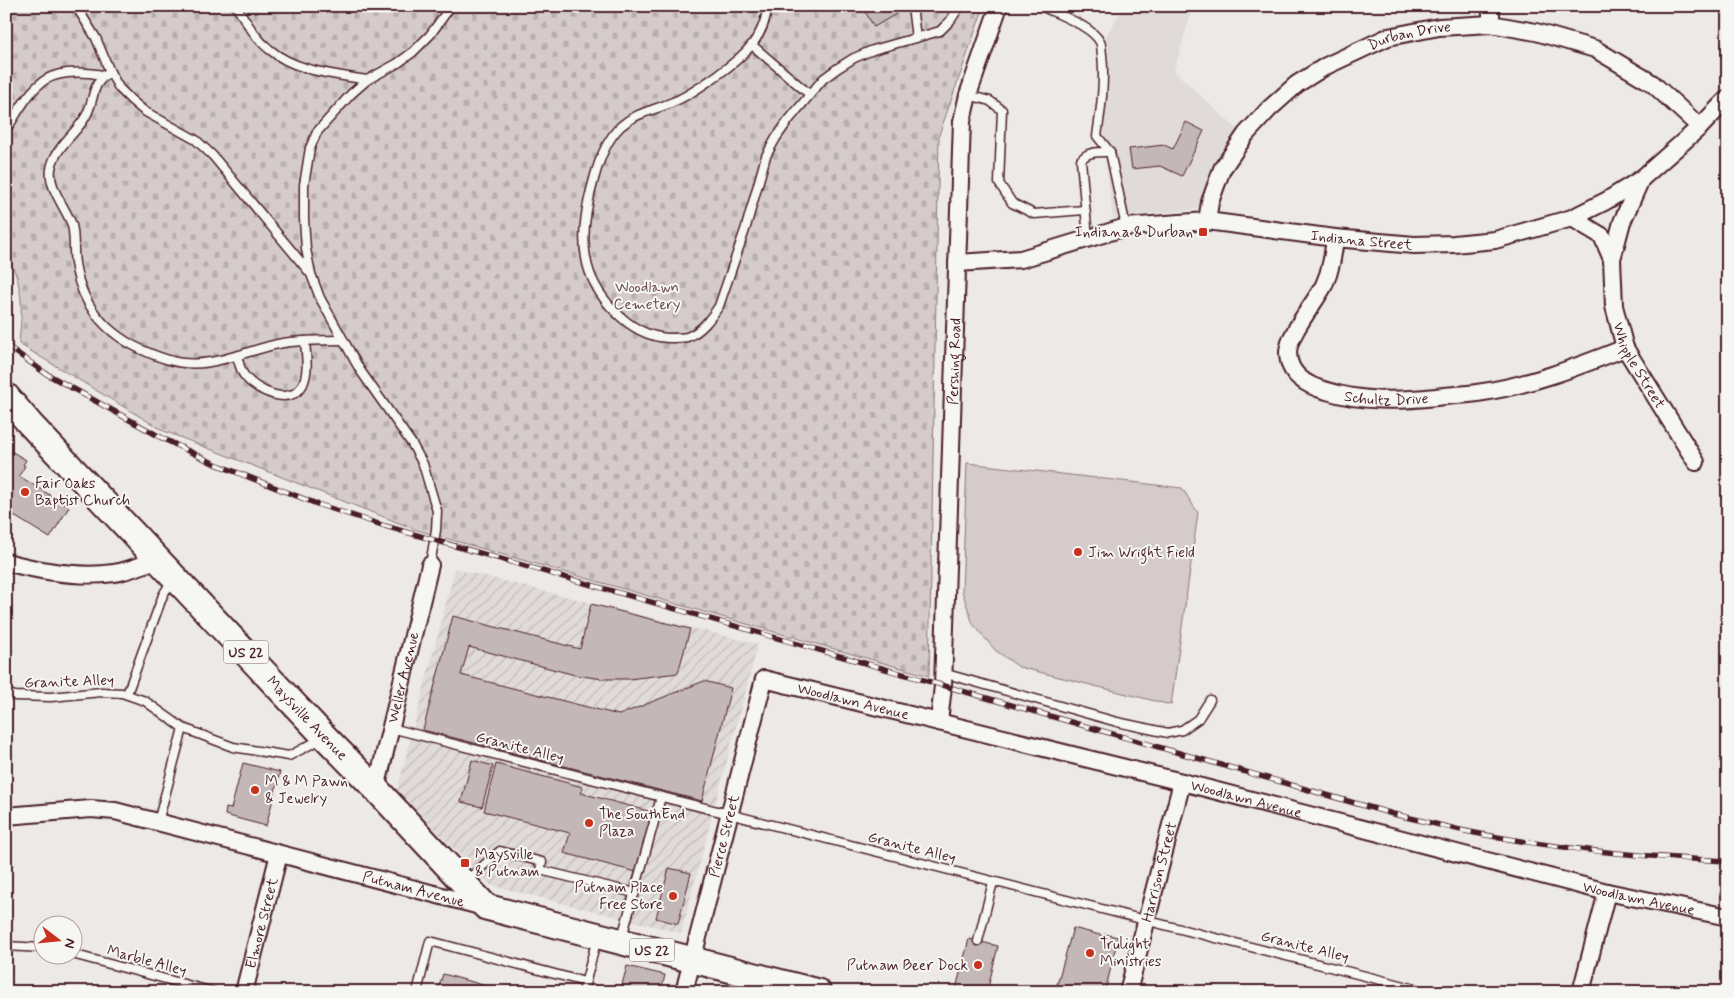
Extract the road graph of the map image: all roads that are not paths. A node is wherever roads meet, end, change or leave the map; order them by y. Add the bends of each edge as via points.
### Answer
1 (76, 6) edge
2 (236, 6) edge
3 (451, 6) edge
4 (767, 6) edge
5 (912, 6) edge
6 (960, 6) edge
7 (999, 6) edge
8 (1041, 6) edge
9 (1492, 6) edge
10 (1491, 24) junction
11 (916, 38) junction
12 (752, 46) junction
13 (107, 73) junction
14 (367, 80) junction
15 (809, 94) junction
16 (968, 95) junction
17 (1728, 98) edge
18 (1700, 127) junction
19 (6, 130) edge
20 (1110, 152) junction
21 (1641, 178) junction
22 (1084, 210) junction
23 (1572, 218) junction
24 (1206, 221) junction
25 (1126, 227) junction
26 (1088, 238) junction
27 (1335, 238) junction
28 (1612, 259) junction
29 (957, 263) junction
30 (311, 274) junction
31 (343, 340) junction
32 (306, 341) junction
33 (1625, 348) junction
34 (237, 356) junction
35 (6, 396) edge
36 (1696, 462) dead end
37 (6, 562) edge
38 (430, 565) joint
39 (166, 568) junction
40 (943, 673) junction
41 (764, 679) joint
42 (6, 694) edge
43 (127, 694) junction
44 (1210, 700) dead end
45 (939, 722) junction
46 (183, 728) junction
47 (391, 728) junction
48 (325, 737) junction
49 (1182, 782) junction
50 (376, 789) junction
51 (661, 797) junction
52 (730, 815) junction
53 (6, 816) edge
54 (157, 823) junction
55 (279, 854) junction
56 (993, 882) junction
57 (464, 883) junction
58 (1607, 892) junction
59 (634, 893) junction
60 (486, 908) junction
61 (1728, 917) edge
62 (1147, 920) junction
63 (609, 939) junction
64 (978, 941) dead end
65 (6, 946) edge
66 (32, 947) edge
67 (82, 957) edge
68 (693, 960) junction
69 (585, 982) junction
70 (214, 992) edge
71 (244, 992) edge
72 (416, 992) edge
73 (583, 992) edge
74 (684, 992) edge
75 (818, 992) edge
76 (1128, 992) edge
77 (1428, 992) edge
78 (1581, 992) edge

1 - 13 lane via 96,38
2 - 14 lane via 259,39 282,58 311,70
3 - 14 lane via 413,52
4 - 12 lane via 761,31
5 - 11 lane
6 - 11 lane via 940,31
7 - 16 street, Pershing Road
8 - 20 lane via 1090,31 1100,43 1103,65 1097,136
9 - 10 street
10 - 18 street, Durban Drive via 1536,32 1594,49 1652,83
10 - 24 street, Durban Drive via 1439,27 1388,37 1326,66 1297,84 1246,134 1222,169
11 - 15 lane via 854,58 823,79
12 - 15 lane
12 - 15 lane via 688,95 633,117 621,126 603,152 588,205 586,259 598,289 628,322 651,335 675,338 695,332 714,315 746,228 766,156
13 - 19 lane via 77,73 45,80
13 - 30 lane via 144,111 196,140 213,156
13 - 34 lane via 96,83 92,102 82,122 52,162 50,171 72,227 75,263 88,302 114,334 132,346 170,361 199,364
14 - 30 lane via 326,120 316,132 310,148 304,185 304,219
16 - 22 lane via 990,101 1002,110 999,183 1012,203 1034,214
16 - 29 street, Pershing Road via 962,121
17 - 18 street, Indiana Street
18 - 21 street, Indiana Street
20 - 22 lane via 1084,155 1081,160
20 - 25 lane
21 - 23 street, Indiana Street
21 - 28 street, Whipple Street via 1622,222
22 - 26 lane
23 - 27 street, Indiana Street via 1495,240 1454,244 1414,245
23 - 28 street, Whipple Street via 1602,236
24 - 25 street, Indiana Street
24 - 27 street, Indiana Street
25 - 26 street, Indiana Street
26 - 29 street, Indiana Street via 1021,259
27 - 33 street, Schultz Drive via 1332,263 1324,285 1290,340 1288,352 1297,377 1319,389 1382,400 1478,393 1566,371
28 - 33 street, Whipple Street via 1614,306
29 - 40 street, Pershing Road
30 - 31 lane
31 - 32 lane
31 - 38 lane via 423,464 436,511
32 - 34 lane via 284,343
32 - 34 lane via 307,366 303,384 295,394 284,396 262,390 244,374
33 - 36 street, Whipple Street
35 - 39 main road, Maysville Avenue / US 22
37 - 39 street via 43,570 95,574
38 - 47 street, Weller Avenue
39 - 43 lane via 163,595
39 - 48 main road, Maysville Avenue / US 22
40 - 44 lane via 1116,722 1168,733 1182,730 1198,719
40 - 45 street, Pershing Road
41 - 45 street, Woodlawn Avenue
41 - 52 street, Pierce Street
42 - 43 lane, Granite Alley via 51,697 101,692
43 - 46 lane, Granite Alley via 144,701
45 - 49 street, Woodlawn Avenue
46 - 48 lane, Granite Alley via 233,747 289,756
46 - 54 lane
47 - 50 street, Weller Avenue
47 - 51 lane, Granite Alley
48 - 50 main road, Maysville Avenue / US 22
49 - 58 street, Woodlawn Avenue
49 - 62 street, Harrison Street
50 - 57 main road, Maysville Avenue / US 22
51 - 52 lane, Granite Alley
51 - 59 lane
52 - 56 lane, Granite Alley
52 - 68 street, Pierce Street
53 - 54 street, Putnam Avenue via 91,809 115,811
54 - 55 street, Putnam Avenue
55 - 60 street, Putnam Avenue
55 - 71 street, Elmore Street
56 - 62 lane, Granite Alley
56 - 64 lane
57 - 59 lane via 500,851 542,862 540,870
57 - 60 main road, Maysville Avenue / US 22
58 - 61 street, Woodlawn Avenue
58 - 78 street
59 - 63 lane
60 - 63 main road, Putnam Avenue / US 22
62 - 76 street, Harrison Street
62 - 77 lane, Granite Alley
63 - 68 main road, Putnam Avenue / US 22
63 - 69 lane
65 - 66 lane
67 - 70 lane, Marble Alley
68 - 74 street, Pierce Street
68 - 75 main road, Putnam Avenue / US 22
69 - 72 lane via 430,941
69 - 73 lane

